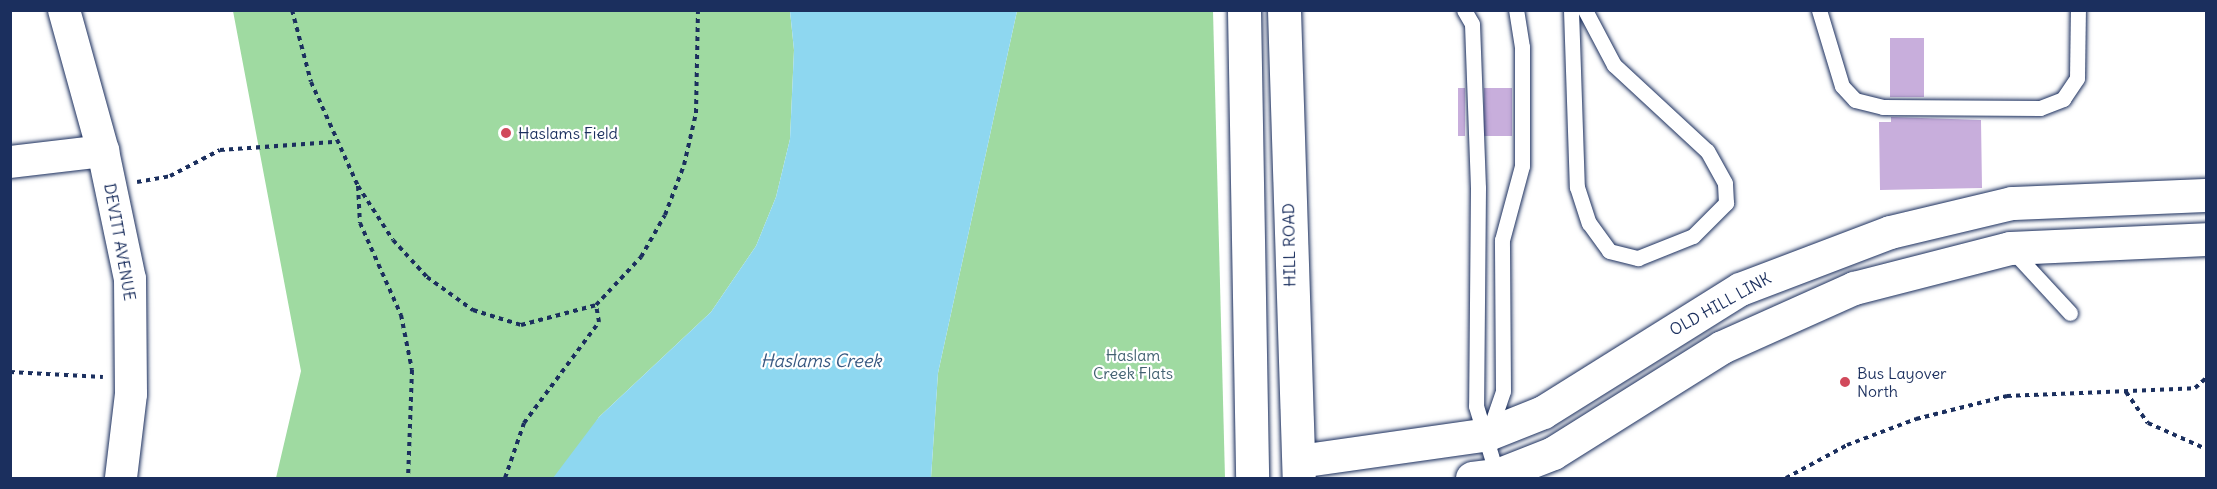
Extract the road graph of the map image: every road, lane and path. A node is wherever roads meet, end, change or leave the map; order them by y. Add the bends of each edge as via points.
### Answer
1 (64, 10) edge
2 (292, 10) edge
3 (698, 10) edge
4 (1244, 10) edge
5 (1284, 10) edge
6 (1464, 10) edge
7 (1480, 10) edge
8 (1516, 10) edge
9 (1571, 10) edge
10 (1585, 10) edge
11 (1819, 10) edge
12 (2078, 10) edge
13 (1472, 24) junction
14 (333, 142) junction
15 (105, 156) junction
16 (10, 162) edge
17 (358, 186) junction
18 (2206, 195) edge
19 (1476, 239) junction
20 (2206, 239) edge
21 (1502, 240) junction
22 (2010, 248) junction
23 (1475, 302) junction
24 (1503, 303) junction
25 (596, 305) junction
26 (2070, 313) dead end
27 (10, 372) edge
28 (2206, 378) edge
29 (131, 379) junction
30 (2126, 391) junction
31 (1488, 434) junction
32 (2206, 449) edge
33 (1299, 470) edge
34 (1252, 471) edge
35 (1486, 477) edge
36 (121, 478) edge
37 (408, 478) edge
38 (505, 478) edge
39 (1786, 478) edge

1 - 15 street, DEVITT AVENUE
2 - 14 path
3 - 25 path via 696,113 684,165 665,215 640,257
4 - 34 street
5 - 33 street, HILL ROAD
6 - 13 lane
7 - 13 lane
8 - 21 lane via 1522,47 1522,166
9 - 10 lane via 1577,187 1589,223 1609,251 1638,258 1693,236 1726,203 1725,183 1707,151 1614,65
11 - 12 lane via 1842,86 1855,100 1883,107 2040,108 2063,99 2077,78
13 - 19 lane
14 - 15 path via 220,150 170,176 138,182
14 - 17 path
15 - 16 street
15 - 29 street, DEVITT AVENUE via 130,279
17 - 25 path via 393,240 427,278 473,310 521,325
17 - 37 path via 360,223 401,315 412,370
18 - 31 street, OLD HILL LINK via 2012,204 1934,220 1806,259 1688,319 1543,412
19 - 21 lane
19 - 23 lane
20 - 22 street
21 - 24 lane
22 - 26 lane
22 - 35 street via 1932,264 1784,317 1722,347 1553,453
23 - 24 lane
23 - 31 lane via 1476,406
24 - 31 lane via 1503,391
25 - 38 path via 599,322 524,423
27 - 29 path
28 - 30 path via 2195,388
29 - 36 street, DEVITT AVENUE
30 - 32 path via 2148,423
30 - 39 path via 2007,396 1916,419 1847,445
31 - 33 street, OLD HILL LINK
31 - 35 lane
33 - 34 street, OLD HILL LINK

